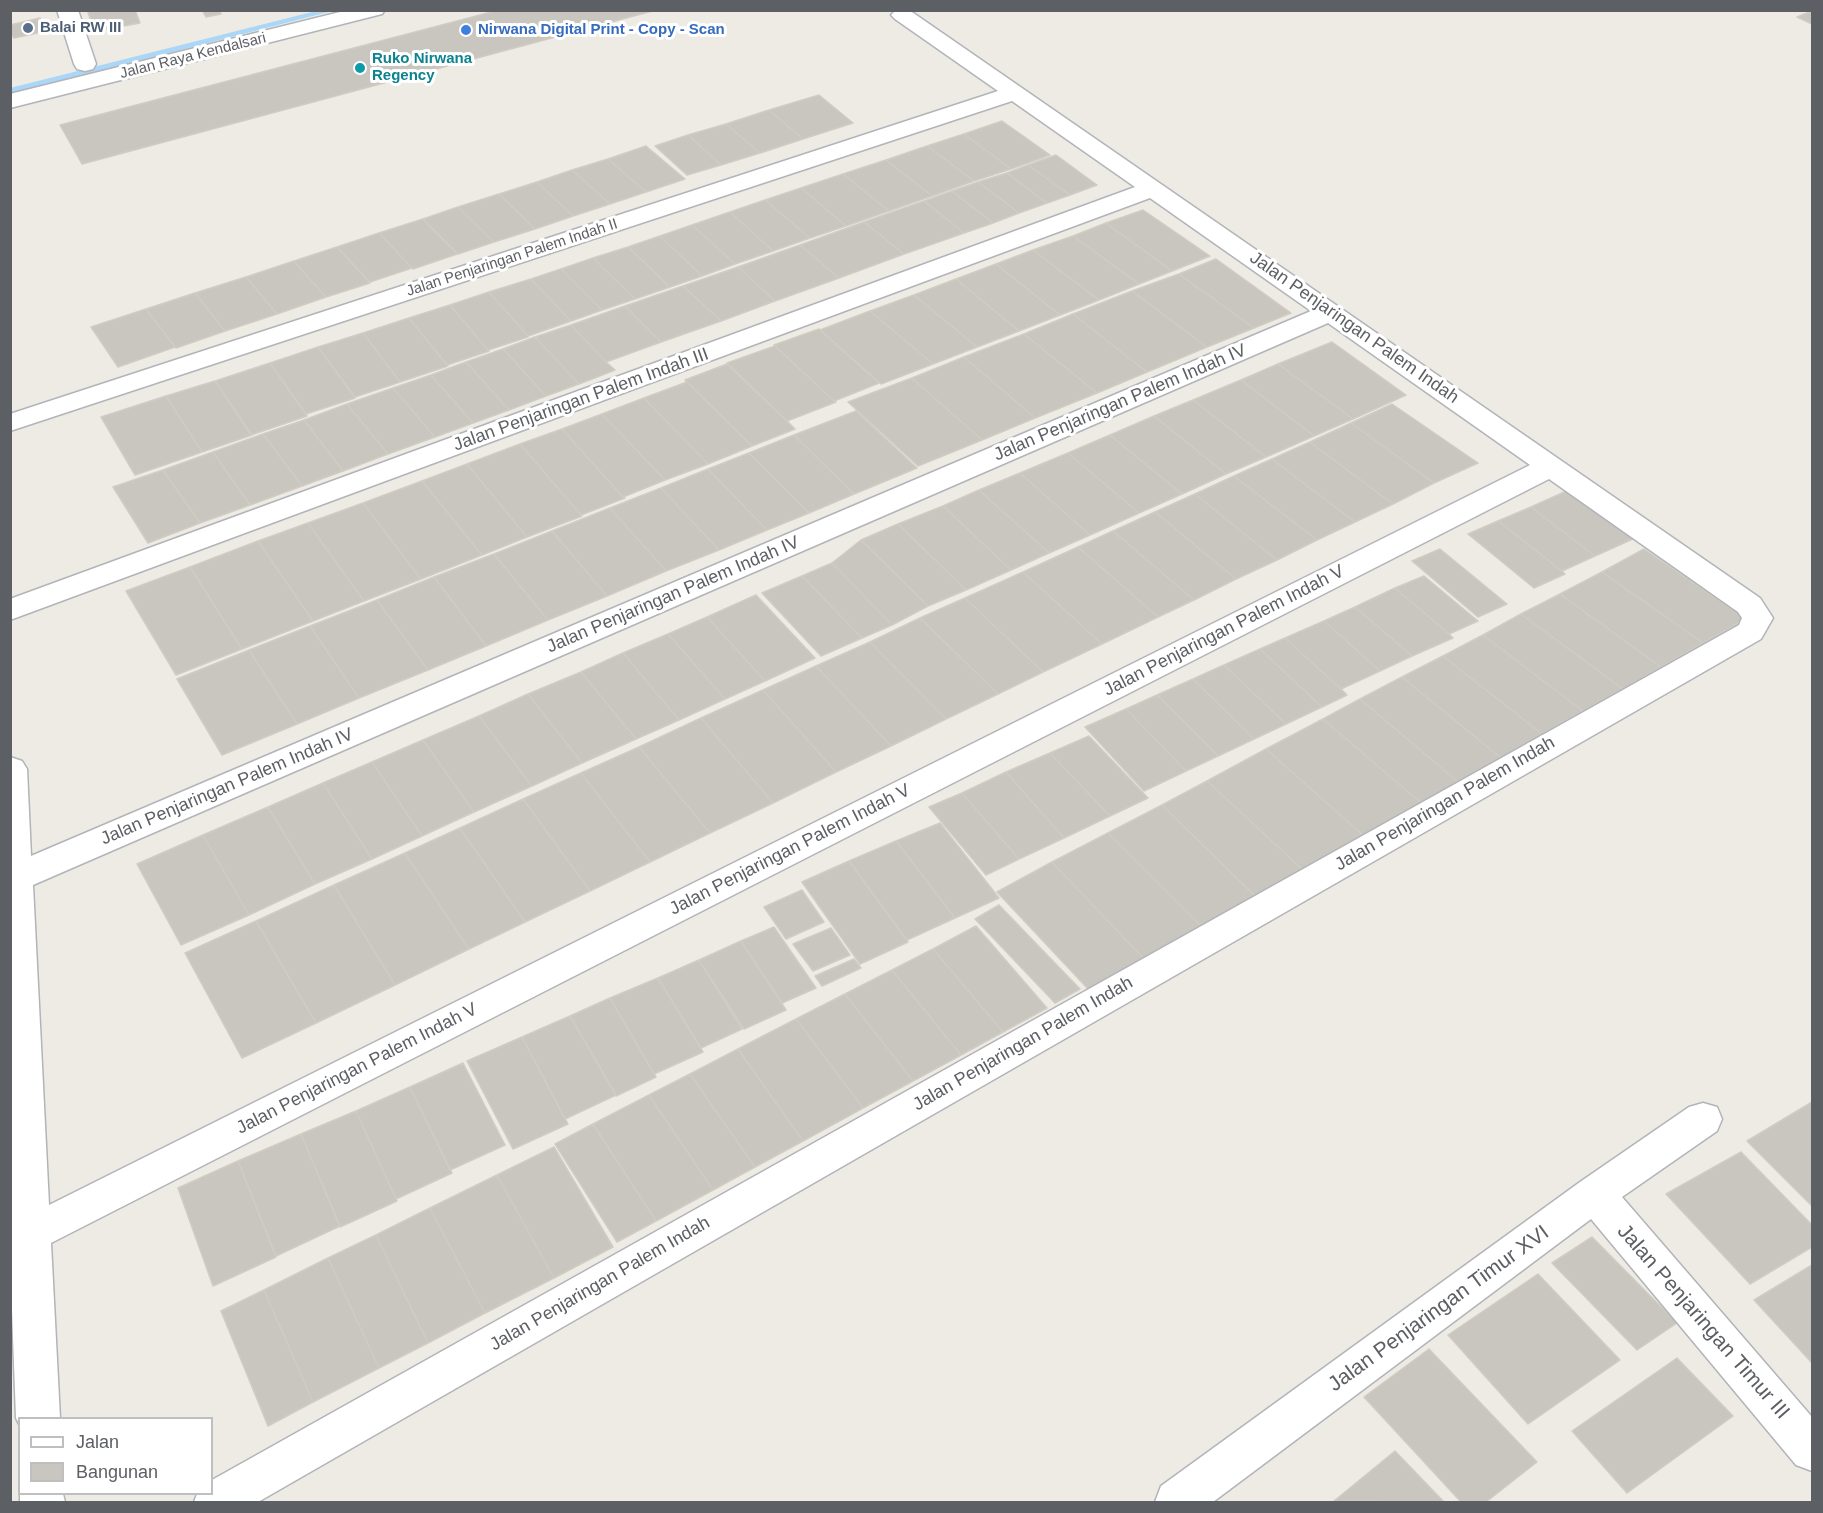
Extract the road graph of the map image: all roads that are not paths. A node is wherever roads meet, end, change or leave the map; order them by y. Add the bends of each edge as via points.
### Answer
1 (67, 10) edge
2 (303, 10) edge
3 (375, 10) edge
4 (902, 15) dead end
5 (85, 64) junction
6 (10, 82) edge
7 (1013, 93) junction
8 (10, 101) edge
9 (1152, 189) junction
10 (1331, 312) junction
11 (10, 423) edge
12 (1551, 466) junction
13 (10, 610) edge
14 (10, 770) edge
15 (15, 878) junction
16 (1704, 1119) dead end
17 (1594, 1194) junction
18 (30, 1234) junction
19 (38, 1417) edge
20 (1812, 1450) edge
21 (216, 1503) edge
22 (1177, 1503) edge

1 - 5 street
2 - 5 street, Jalan Raya Kendalsari
3 - 8 street, Jalan Raya Kendalsari
4 - 7 street, Jalan Penjaringan Palem Indah
5 - 6 street, Jalan Raya Kendalsari
7 - 9 street, Jalan Penjaringan Palem Indah
7 - 11 street, Jalan Penjaringan Palem Indah II
9 - 10 street, Jalan Penjaringan Palem Indah
9 - 13 street, Jalan Penjaringan Palem Indah III
10 - 12 street, Jalan Penjaringan Palem Indah
10 - 15 street, Jalan Penjaringan Palem Indah IV
12 - 18 street, Jalan Penjaringan Palem Indah V
12 - 21 street, Jalan Penjaringan Palem Indah via 1749,605 1758,618 1750,632
14 - 15 street
15 - 18 street
16 - 17 street, Jalan Penjaringan Timur XVI
17 - 20 street, Jalan Penjaringan Timur III
17 - 22 street, Jalan Penjaringan Timur XVI
18 - 19 street

